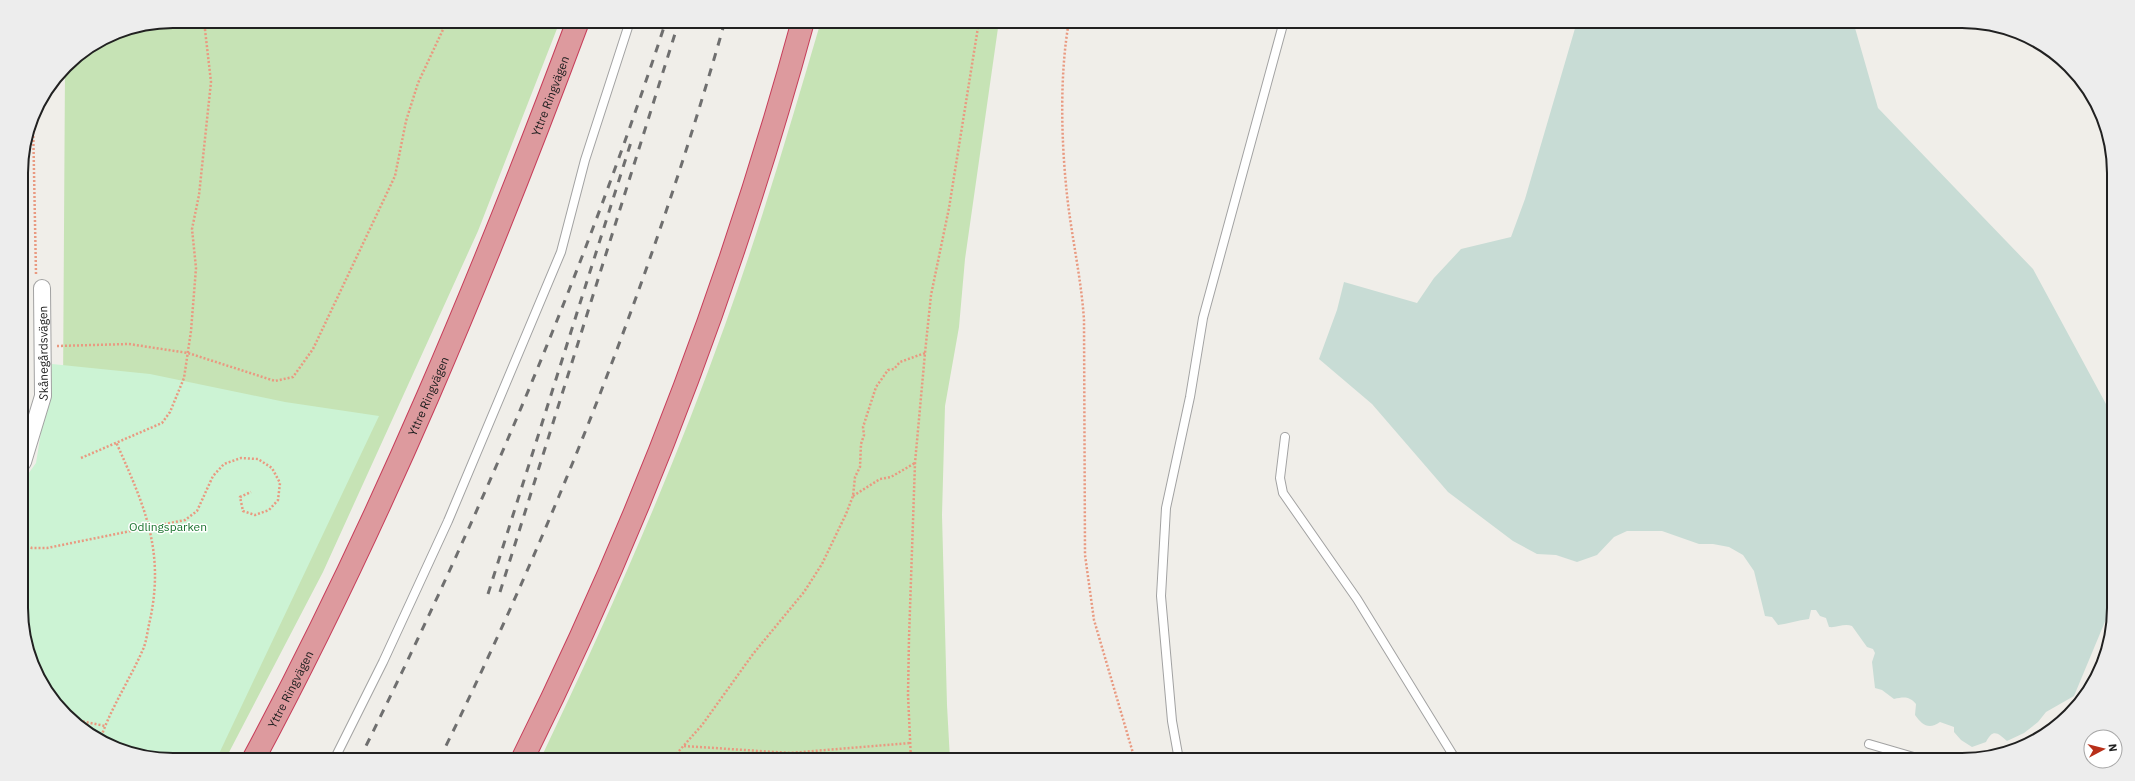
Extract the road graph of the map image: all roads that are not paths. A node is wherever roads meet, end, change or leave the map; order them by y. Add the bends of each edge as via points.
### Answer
1 (575, 28) edge
2 (628, 28) edge
3 (801, 28) edge
4 (1282, 28) edge
5 (39, 285) road end
6 (1285, 437) dead end
7 (28, 445) edge
8 (1869, 744) dead end
9 (257, 753) edge
10 (338, 753) edge
11 (526, 753) edge
12 (1178, 753) edge
13 (1452, 753) edge
14 (1900, 753) edge

1 - 9 highway, Yttre Ringvägen via 514,190 444,359 346,577
2 - 10 lane via 585,160 561,252 448,521
3 - 11 highway via 764,156 704,334 628,525 551,702
4 - 12 lane via 1203,318 1190,397 1166,508 1161,596 1172,721
5 - 7 street, Skånegårdsvägen via 43,347 42,396
6 - 13 lane via 1280,478 1283,493 1357,599
8 - 14 lane

